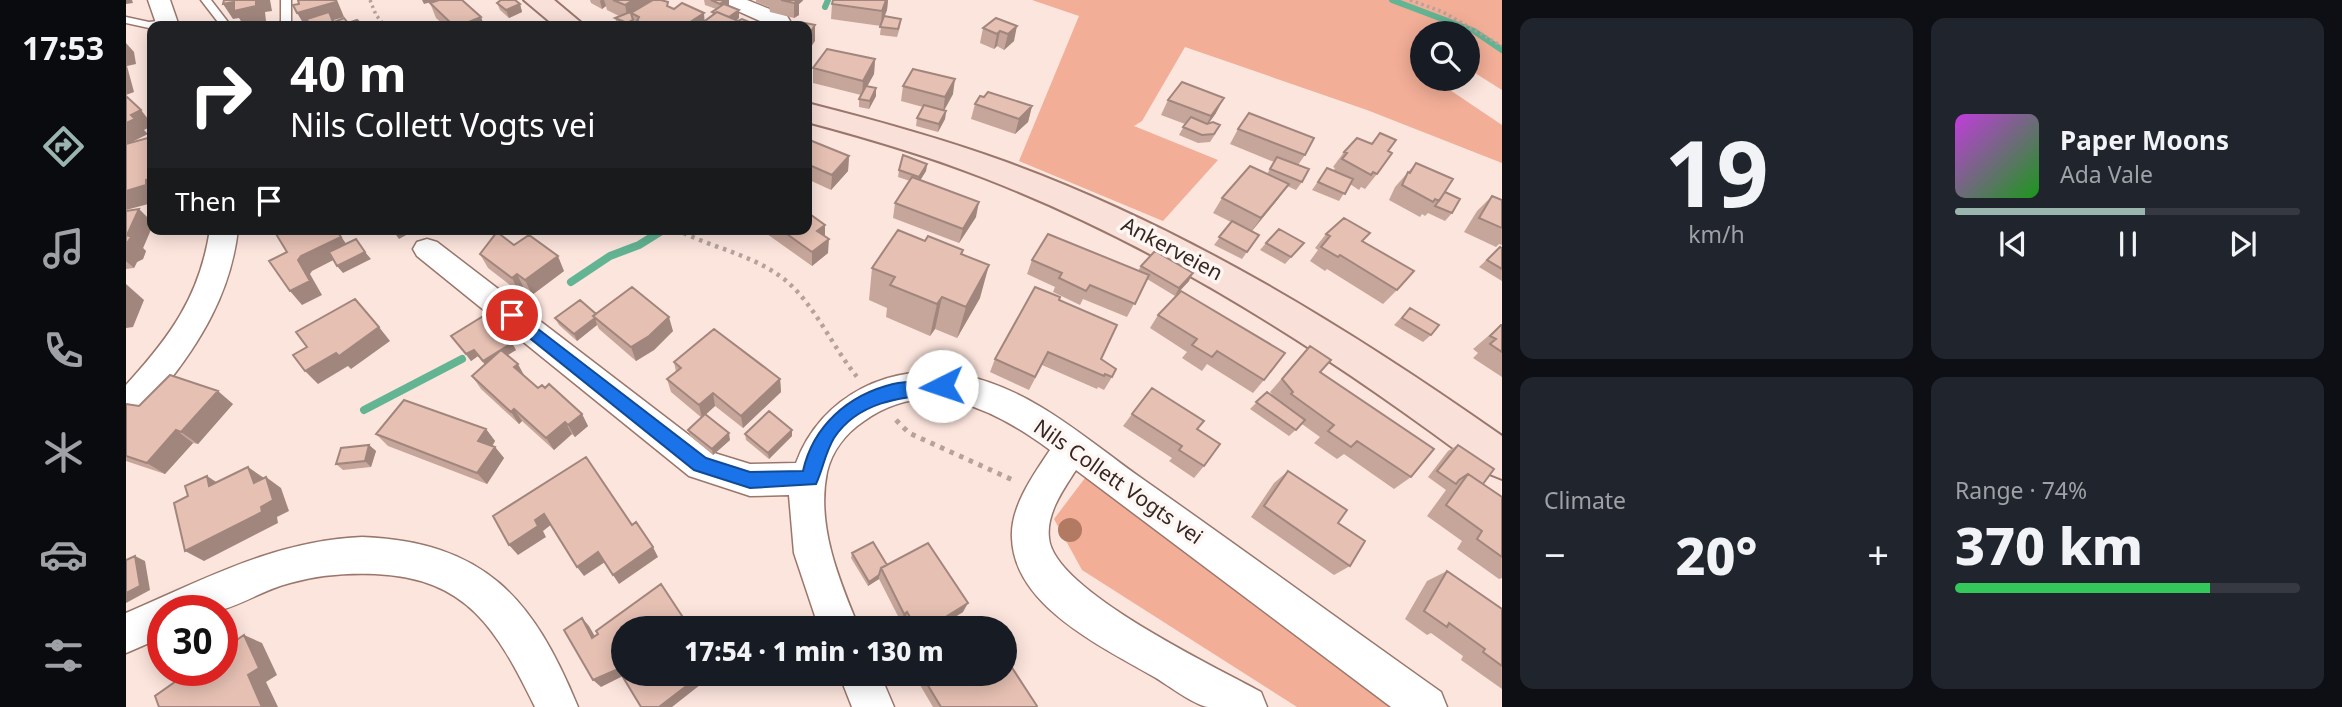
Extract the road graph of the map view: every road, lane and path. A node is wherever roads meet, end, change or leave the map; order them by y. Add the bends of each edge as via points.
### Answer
1 (159, 0) edge
2 (206, 0) edge
3 (286, 0) edge
4 (370, 0) edge
5 (537, 0) edge
6 (729, 0) edge
7 (1410, 0) edge
8 (126, 20) edge
9 (166, 21) edge
10 (222, 21) edge
11 (286, 21) edge
12 (381, 21) edge
13 (565, 21) edge
14 (779, 21) dead end
15 (147, 25) edge
16 (1502, 46) edge
17 (812, 113) edge
18 (223, 235) edge
19 (686, 235) edge
20 (427, 249) dead end
21 (859, 379) dead end
22 (126, 408) edge
23 (894, 417) dead end
24 (1072, 448) junction
25 (1502, 460) edge
26 (810, 479) junction
27 (1041, 493) junction
28 (210, 595) edge
29 (835, 616) edge
30 (147, 624) edge
31 (126, 633) edge
32 (864, 686) edge
33 (557, 707) edge
34 (873, 707) edge
35 (1246, 707) edge
36 (1426, 707) edge

1 - 9 street
2 - 10 lane
3 - 11 lane
4 - 12 path
5 - 13 main road
6 - 14 street
7 - 16 path via 1443,12
8 - 15 lane
17 - 25 main road, Ankerveien via 958,155 1142,232 1330,338
18 - 22 street via 202,309 177,350
19 - 21 path via 784,279
20 - 26 street via 701,465 750,480
23 - 27 path via 909,433
24 - 26 street, Nils Collett Vogts vei via 988,397 964,389 917,387 872,398 841,418 820,447
24 - 27 street
24 - 36 street, Nils Collett Vogts vei
26 - 29 street, Nils Collett Vogts vei via 812,555
27 - 35 street via 1029,528 1030,544 1042,572 1064,598 1140,648
28 - 33 street via 295,563 372,555 429,563 476,587 496,607
30 - 31 street
32 - 34 street

